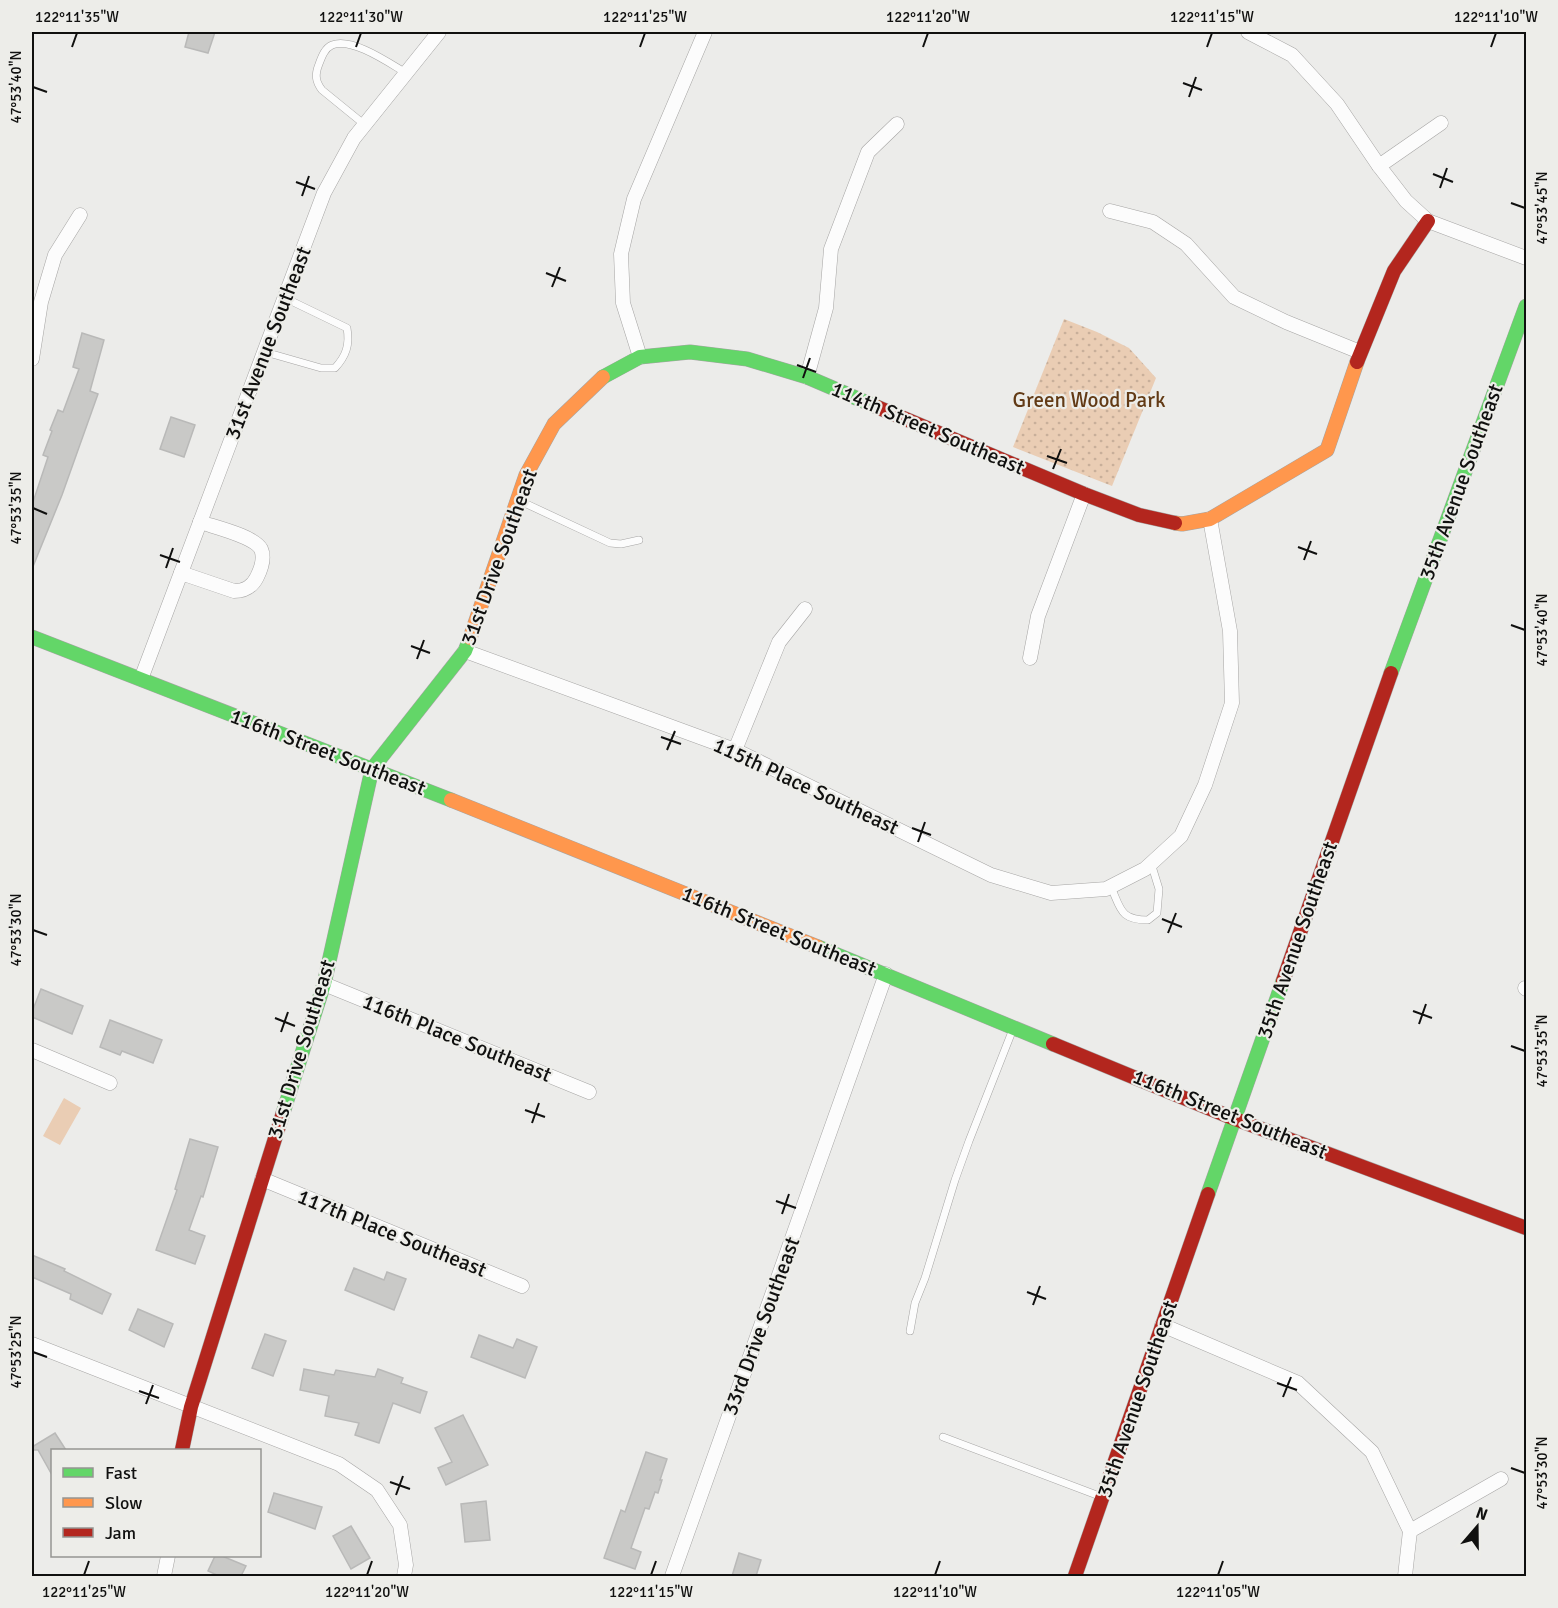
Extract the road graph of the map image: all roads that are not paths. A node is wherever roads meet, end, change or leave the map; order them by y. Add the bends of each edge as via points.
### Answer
1 (439, 32) edge
2 (705, 32) edge
3 (1248, 32) edge
4 (406, 73) junction
5 (1441, 123) dead end
6 (897, 124) dead end
7 (365, 125) junction
8 (1379, 166) junction
9 (1110, 211) dead end
10 (80, 215) dead end
11 (1428, 221) junction
12 (1527, 258) edge
13 (285, 298) junction
14 (1527, 306) edge
15 (265, 352) junction
16 (1360, 352) junction
17 (640, 357) junction
18 (32, 360) edge
19 (807, 377) junction
20 (1083, 494) junction
21 (518, 500) junction
22 (1210, 519) junction
23 (200, 522) junction
24 (639, 540) dead end
25 (181, 573) junction
26 (805, 609) dead end
27 (32, 637) edge
28 (465, 651) junction
29 (1030, 658) dead end
30 (141, 679) junction
31 (735, 750) junction
32 (372, 769) junction
33 (1148, 866) junction
34 (1111, 886) junction
35 (886, 974) junction
36 (324, 984) junction
37 (1014, 1027) junction
38 (32, 1050) edge
39 (110, 1083) dead end
40 (589, 1092) dead end
41 (1235, 1119) junction
42 (262, 1179) junction
43 (1527, 1228) edge
44 (522, 1286) dead end
45 (1162, 1325) junction
46 (910, 1331) dead end
47 (32, 1344) edge
48 (191, 1407) junction
49 (943, 1437) dead end
50 (182, 1449) edge
51 (1501, 1479) dead end
52 (1102, 1497) junction
53 (1410, 1531) junction
54 (168, 1557) edge
55 (164, 1576) edge
56 (404, 1576) edge
57 (672, 1576) edge
58 (1075, 1576) edge
59 (1405, 1576) edge

1 - 4 street, 31st Avenue Southeast
2 - 17 street via 634,199 621,254 623,303
3 - 8 street via 1292,56 1338,104
4 - 7 street, 31st Avenue Southeast
4 - 7 lane via 346,44 332,45 326,50 318,67 317,83
5 - 8 street
6 - 19 street via 868,152 831,249 826,308
7 - 13 street, 31st Avenue Southeast via 324,193
8 - 11 street via 1406,201
9 - 16 street via 1153,222 1186,244 1234,297
10 - 18 street via 55,255 41,302
11 - 12 street
11 - 16 street via 1394,271
13 - 15 street, 31st Avenue Southeast
13 - 15 lane via 347,328 348,348 335,368 321,368
14 - 41 street, 35th Avenue Southeast via 1409,621
15 - 23 street, 31st Avenue Southeast
16 - 22 street via 1327,450
17 - 19 street, 114th Street Southeast via 690,352 747,359
17 - 21 street, 31st Drive Southeast via 601,378 554,424 526,475
19 - 20 street, 114th Street Southeast
20 - 22 street, 114th Street Southeast via 1138,515 1182,524
20 - 29 street via 1038,616
21 - 24 lane via 610,543
21 - 28 street, 31st Drive Southeast
22 - 33 street, 115th Place Southeast via 1230,631 1232,704 1205,785 1181,836
23 - 25 street, 31st Avenue Southeast
23 - 25 street via 258,545 263,555 260,571 249,588 239,591
25 - 30 street, 31st Avenue Southeast
26 - 31 street via 780,642
27 - 30 street, 116th Street Southeast
28 - 31 street, 115th Place Southeast
28 - 32 street, 31st Drive Southeast
30 - 32 street, 116th Street Southeast
31 - 34 street, 115th Place Southeast via 991,875 1052,893
32 - 35 street, 116th Street Southeast
32 - 36 street, 31st Drive Southeast
33 - 34 street, 115th Place Southeast
33 - 34 lane via 1159,889 1157,913 1148,920 1134,920 1122,913
35 - 37 street, 116th Street Southeast
35 - 57 street, 33rd Drive Southeast
36 - 40 street, 116th Place Southeast
36 - 42 street, 31st Drive Southeast
37 - 41 street, 116th Street Southeast
37 - 46 lane via 955,1180 915,1303
38 - 39 street
41 - 43 street, 116th Street Southeast
41 - 45 street, 35th Avenue Southeast
42 - 44 street, 117th Place Southeast
42 - 48 street, 31st Drive Southeast
45 - 52 street, 35th Avenue Southeast
45 - 53 street via 1298,1383 1372,1452
47 - 48 street
48 - 50 street, 31st Drive Southeast
48 - 56 street via 339,1464 377,1490 400,1525
49 - 52 lane
51 - 53 street
52 - 58 street, 35th Avenue Southeast
53 - 59 street
54 - 55 street

